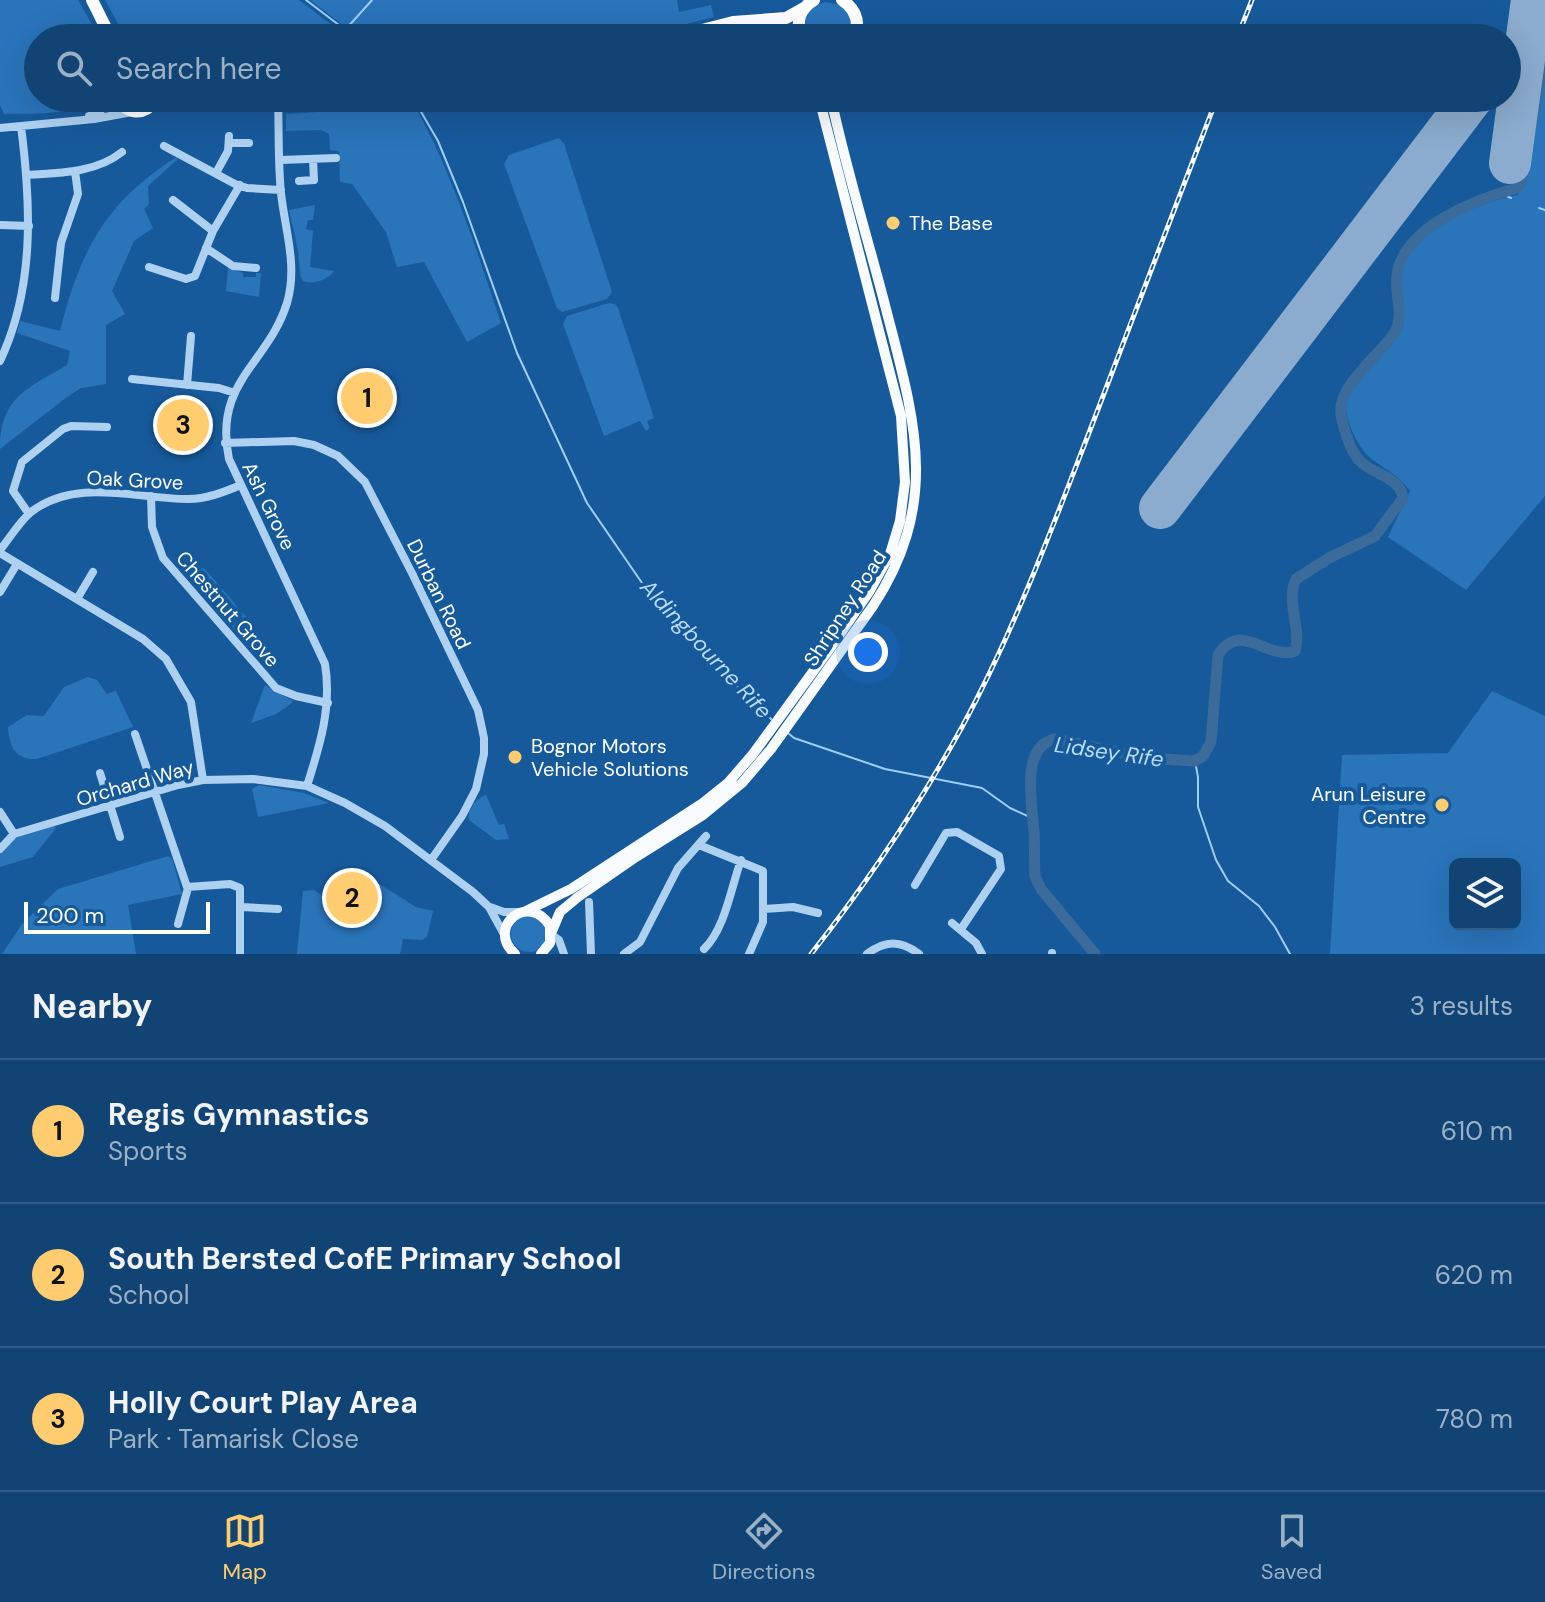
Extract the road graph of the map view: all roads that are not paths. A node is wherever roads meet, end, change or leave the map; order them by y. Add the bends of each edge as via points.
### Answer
1 (92, 0) edge
2 (844, 1) edge
3 (809, 4) edge
4 (770, 20) junction
5 (104, 24) edge
6 (725, 24) edge
7 (779, 24) edge
8 (799, 24) edge
9 (858, 24) edge
10 (99, 112) edge
11 (132, 112) edge
12 (278, 112) edge
13 (823, 112) edge
14 (835, 112) edge
15 (80, 119) junction
16 (21, 126) junction
17 (0, 128) edge
18 (249, 143) dead end
19 (164, 146) dead end
20 (122, 152) dead end
21 (336, 158) dead end
22 (313, 159) junction
23 (280, 160) junction
24 (75, 171) junction
25 (216, 173) junction
26 (26, 175) junction
27 (299, 181) dead end
28 (240, 185) junction
29 (281, 190) junction
30 (173, 200) dead end
31 (0, 225) edge
32 (29, 226) junction
33 (213, 231) junction
34 (206, 248) junction
35 (149, 267) dead end
36 (256, 268) dead end
37 (55, 298) dead end
38 (191, 336) dead end
39 (0, 361) edge
40 (132, 379) dead end
41 (187, 385) junction
42 (235, 393) junction
43 (107, 427) dead end
44 (225, 443) junction
45 (241, 485) junction
46 (151, 496) junction
47 (29, 514) junction
48 (0, 552) edge
49 (17, 564) junction
50 (93, 572) dead end
51 (0, 592) edge
52 (77, 599) junction
53 (328, 703) junction
54 (784, 721) junction
55 (135, 734) dead end
56 (774, 735) junction
57 (100, 773) dead end
58 (203, 780) junction
59 (307, 786) junction
60 (155, 791) junction
61 (110, 805) junction
62 (0, 812) edge
63 (14, 834) junction
64 (706, 836) dead end
65 (120, 837) dead end
66 (699, 845) junction
67 (0, 849) edge
68 (431, 860) junction
69 (741, 860) junction
70 (915, 885) dead end
71 (188, 888) junction
72 (589, 902) dead end
73 (241, 907) junction
74 (489, 907) junction
75 (278, 909) dead end
76 (764, 909) junction
77 (523, 912) junction
78 (818, 913) dead end
79 (952, 923) dead end
80 (178, 924) dead end
81 (961, 929) junction
82 (552, 933) junction
83 (505, 938) junction
84 (704, 949) dead end
85 (240, 954) edge
86 (502, 954) edge
87 (515, 954) edge
88 (541, 954) edge
89 (564, 954) edge
90 (591, 954) edge
91 (624, 954) edge
92 (749, 954) edge
93 (867, 954) edge
94 (919, 954) edge
95 (982, 954) edge

1 - 5 highway
2 - 9 highway
3 - 4 highway via 786,18
3 - 8 highway
4 - 6 highway
4 - 7 highway
10 - 15 street
11 - 15 street
12 - 23 street, Ash Grove
13 - 54 main road, Shripney Road via 897,397 905,482 900,521 882,570
14 - 54 main road, Shripney Road via 910,404 915,479 908,535 889,582
15 - 16 street
16 - 17 street
16 - 26 street
18 - 25 street via 229,139
19 - 25 street
20 - 24 street via 105,164
21 - 22 street
22 - 23 street
22 - 27 street via 314,180
23 - 29 street, Ash Grove
24 - 26 street
24 - 37 street via 78,194 61,243
25 - 28 street
26 - 32 street
28 - 29 street
28 - 33 street
29 - 42 street, Ash Grove via 291,288 282,316
30 - 33 street
31 - 32 street
32 - 39 street via 22,293
33 - 34 street
34 - 35 street via 191,278
34 - 36 street via 233,266
38 - 41 street
40 - 41 street
41 - 42 street
42 - 44 street, Ash Grove
43 - 47 street via 67,427 22,462 13,491
44 - 45 street, Ash Grove
44 - 68 street, Durban Road via 294,441 325,449 365,482 385,518 478,710 484,738 476,789
45 - 46 street, Oak Grove via 204,497
45 - 53 street, Ash Grove via 316,641 325,664
46 - 47 street, Oak Grove via 67,494
46 - 53 street, Chestnut Grove via 154,540 179,579 276,688
47 - 48 street, Oak Grove
48 - 49 street
49 - 51 street
49 - 52 street
50 - 52 street
52 - 58 street via 149,643 173,669 191,702
53 - 59 street, Ash Grove
54 - 56 main road, Shripney Road
55 - 60 street
56 - 77 main road, Shripney Road via 709,799 571,889
56 - 82 main road, Shripney Road via 733,792 578,897 560,912
57 - 61 street
58 - 59 street, Orchard Way via 249,778
58 - 60 street, Orchard Way
59 - 68 street, Orchard Way via 370,816
60 - 61 street, Orchard Way
60 - 71 street
61 - 63 street, Orchard Way
61 - 65 street
62 - 63 street
63 - 67 street
64 - 66 street
66 - 69 street
66 - 91 street via 678,868 640,942
68 - 74 street, Orchard Way
69 - 76 street via 763,871
69 - 84 street via 720,923
70 - 81 street via 946,833 957,832 999,856 1001,869
71 - 73 street via 235,884
71 - 80 street
72 - 90 street
73 - 75 street
73 - 85 street
74 - 77 street
74 - 83 street
76 - 78 street via 793,907
76 - 92 street
77 - 82 main road via 543,916
77 - 83 main road via 507,923
79 - 81 street
81 - 95 street
82 - 88 main road, Shripney Road
82 - 89 street
83 - 86 main road
83 - 87 main road
93 - 94 street via 888,943 907,945

